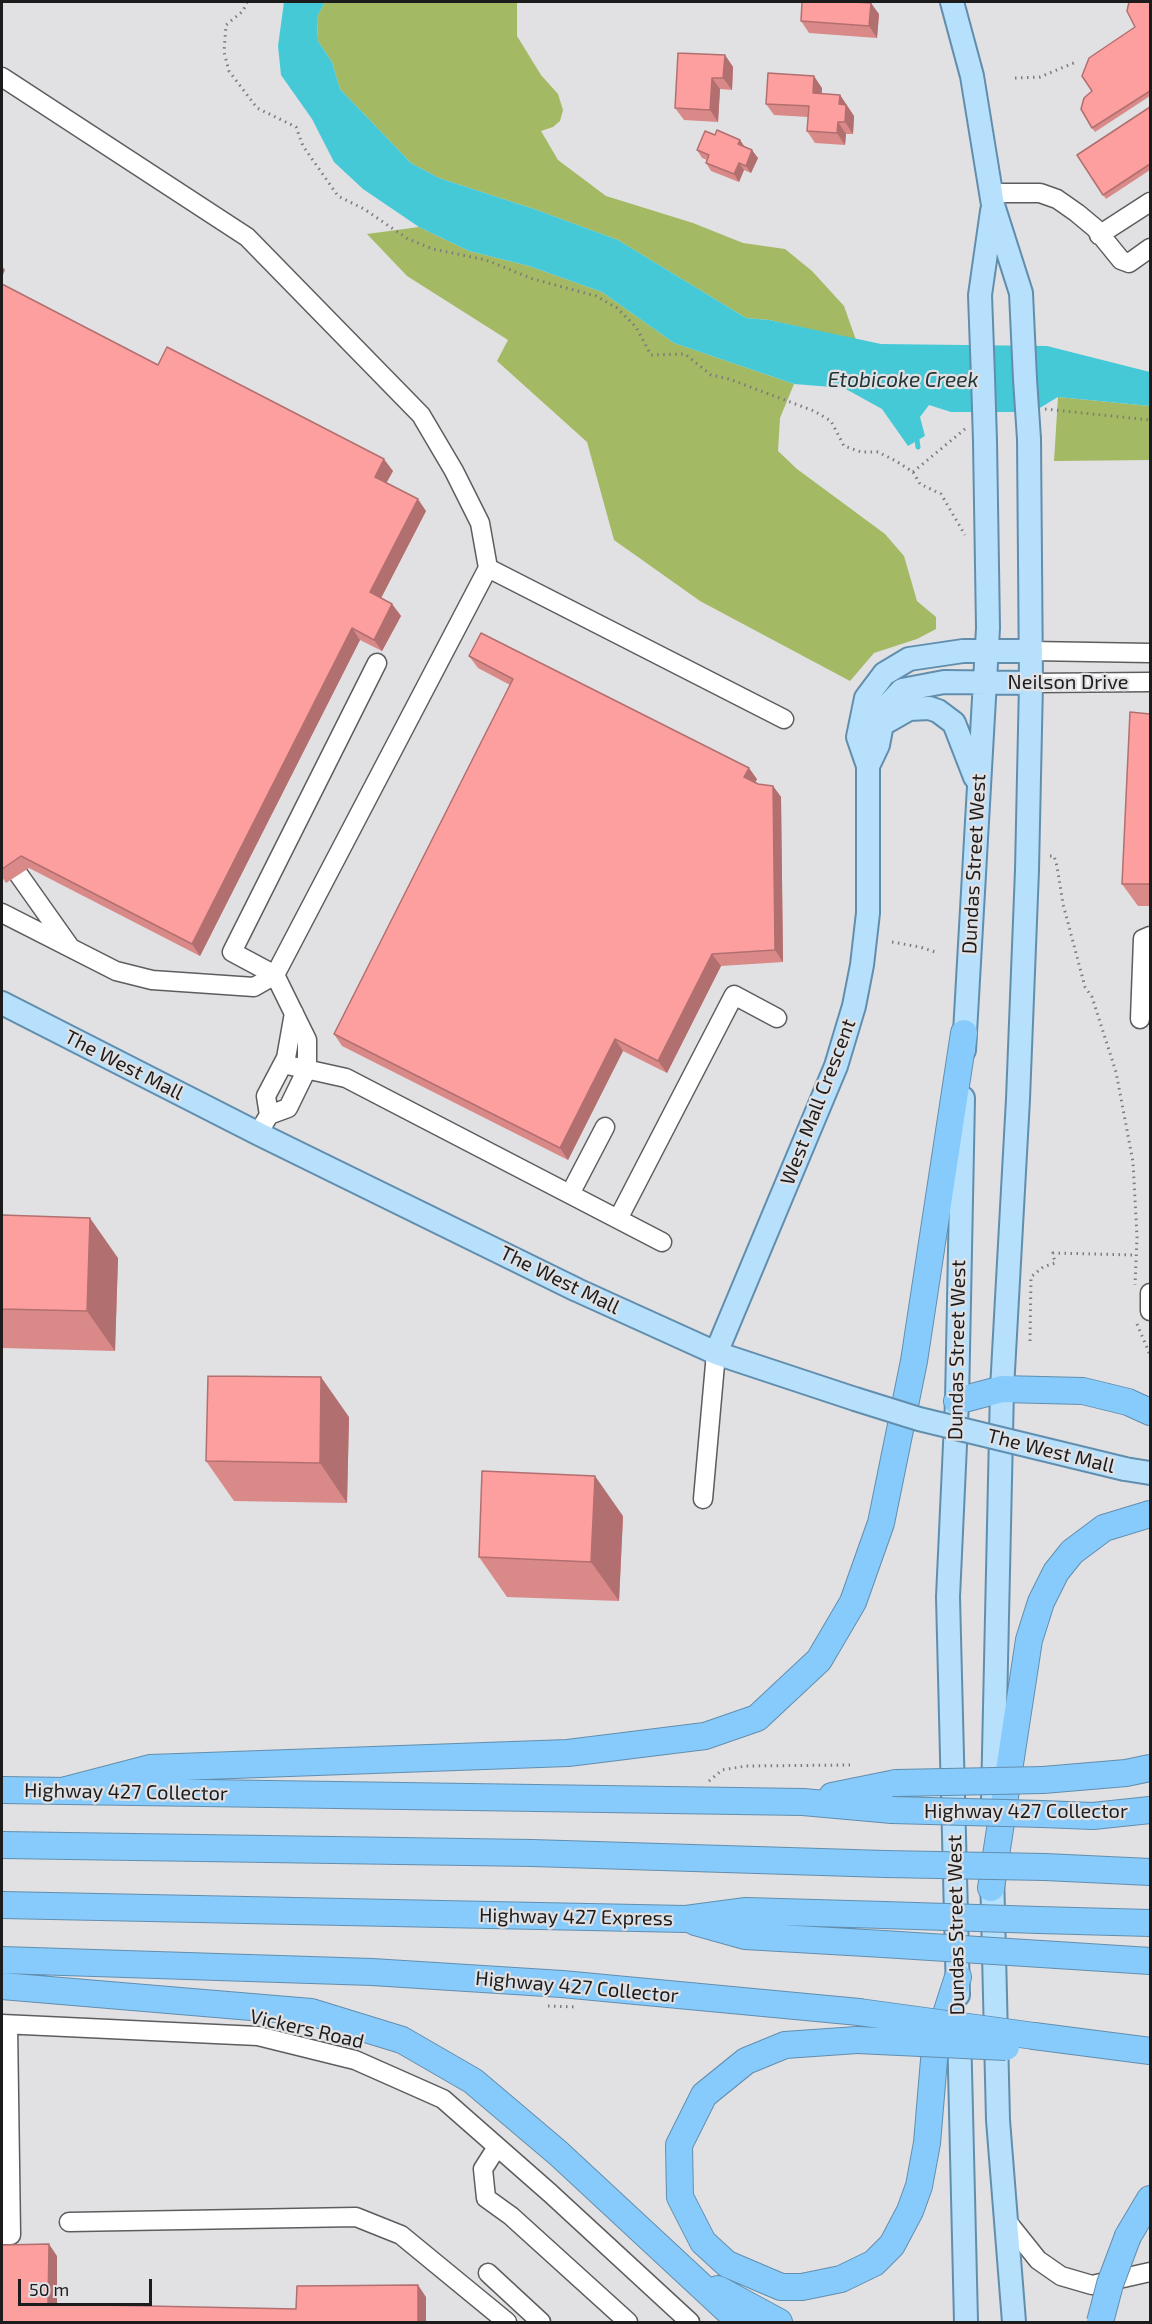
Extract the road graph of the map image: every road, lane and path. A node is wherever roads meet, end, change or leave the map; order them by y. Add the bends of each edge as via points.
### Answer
1 (247, 2) edge
2 (952, 2) edge
3 (1076, 62) dead end
4 (2, 77) edge
5 (1015, 78) dead end
6 (992, 199) junction
7 (1150, 202) edge
8 (1100, 235) junction
9 (1150, 248) edge
10 (966, 539) dead end
11 (488, 568) junction
12 (987, 650) junction
13 (1031, 651) junction
14 (1150, 653) edge
15 (377, 663) dead end
16 (985, 681) junction
17 (1150, 682) edge
18 (1031, 683) junction
19 (784, 719) dead end
20 (881, 725) junction
21 (868, 766) junction
22 (979, 787) junction
23 (1050, 856) dead end
24 (19, 875) dead end
25 (2, 913) edge
26 (1150, 936) edge
27 (892, 942) dead end
28 (73, 951) junction
29 (935, 952) dead end
30 (274, 975) junction
31 (2, 1003) edge
32 (295, 1011) junction
33 (777, 1018) dead end
34 (1140, 1019) dead end
35 (964, 1033) junction
36 (283, 1064) junction
37 (307, 1069) junction
38 (264, 1124) junction
39 (605, 1127) dead end
40 (570, 1194) junction
41 (618, 1219) junction
42 (662, 1242) dead end
43 (1150, 1293) edge
44 (1150, 1311) edge
45 (1030, 1341) dead end
46 (716, 1353) junction
47 (1002, 1389) junction
48 (957, 1401) junction
49 (1150, 1412) edge
50 (1150, 1473) edge
51 (703, 1499) dead end
52 (1150, 1514) edge
53 (850, 1765) dead end
54 (1150, 1768) edge
55 (2, 1790) edge
56 (62, 1791) junction
57 (695, 1800) junction
58 (803, 1802) junction
59 (1150, 1810) edge
60 (1094, 1815) junction
61 (1150, 1820) edge
62 (2, 1845) edge
63 (1150, 1872) edge
64 (991, 1888) junction
65 (2, 1905) edge
66 (686, 1919) junction
67 (1150, 1923) edge
68 (2, 1959) edge
69 (1150, 1961) edge
70 (958, 1977) junction
71 (2, 1986) edge
72 (5, 2025) edge
73 (1032, 2042) junction
74 (1150, 2051) edge
75 (5, 2110) edge
76 (497, 2147) junction
77 (1150, 2199) edge
78 (1006, 2220) junction
79 (69, 2222) dead end
80 (2, 2235) edge
81 (684, 2270) junction
82 (1150, 2272) edge
83 (488, 2273) dead end
84 (507, 2322) edge
85 (541, 2322) edge
86 (628, 2322) edge
87 (690, 2322) edge
88 (740, 2322) edge
89 (779, 2322) edge
90 (966, 2322) edge
91 (1014, 2322) edge
92 (1100, 2322) edge

1 - 10 path via 243,11 226,25 224,52 229,71 257,108 296,127 303,146 338,196 408,239 433,249 486,260 533,279 596,296 617,308 636,327 651,355 685,354 711,375 814,411 831,421 844,446 878,452 913,472 920,484 941,494
2 - 6 main road via 972,76
3 - 5 path via 1040,77
4 - 11 street via 247,237 421,415 480,523
6 - 8 street via 1040,194 1057,199
6 - 12 main road, Dundas Street West, bridge via 980,295
6 - 13 main road, Dundas Street West, bridge via 1021,293 1029,439
7 - 8 street
8 - 9 street via 1121,260 1129,263
11 - 19 street
11 - 30 street
12 - 13 main road, Neilson Drive
12 - 16 main road, Dundas Street West
12 - 21 main road, West Mall Crescent via 917,657 884,674 866,698 860,723 858,737
13 - 14 street, Neilson Drive
13 - 18 main road, Dundas Street West
15 - 30 street via 232,952
16 - 18 main road, Neilson Drive
16 - 20 main road, West Mall Crescent via 909,687 889,701
16 - 22 main road, Dundas Street West
17 - 18 street, Neilson Drive
18 - 47 main road, Dundas Street West via 1018,1099
20 - 21 main road, West Mall Crescent via 878,745
20 - 22 main road via 918,707 947,716 959,734
21 - 46 main road, West Mall Crescent via 868,914 854,1006 836,1066
22 - 35 main road, Dundas Street West
23 - 45 path via 1055,859 1085,987 1092,997 1116,1071 1133,1162 1137,1237 1135,1255 1053,1253 1055,1263 1031,1277
24 - 28 street
25 - 28 street
26 - 34 street via 1143,939
27 - 29 path
28 - 30 street via 116,971 152,980 254,987
30 - 32 street
31 - 38 main road, The West Mall
32 - 36 street
32 - 37 street via 307,1040
33 - 41 street via 734,995
35 - 48 main road, Dundas Street West
35 - 56 highway via 914,1361 881,1523 853,1602 819,1660 758,1718 705,1736 568,1753 150,1768
36 - 37 street
36 - 38 street via 266,1096
37 - 38 street via 288,1108
37 - 40 street via 346,1078
38 - 46 main road, The West Mall via 577,1290
39 - 40 street
40 - 41 street
41 - 42 street
43 - 44 street
46 - 50 main road, The West Mall, bridge via 931,1422
46 - 51 street
47 - 48 highway
47 - 49 highway via 1083,1391
47 - 64 main road, Dundas Street West
48 - 70 main road, Dundas Street West via 948,1597
52 - 64 highway via 1104,1528 1072,1552 1056,1572 1041,1602 1029,1640
53 - 57 path via 727,1769 712,1776
54 - 58 highway, bridge via 1043,1780 897,1783
55 - 56 highway, Highway 427 Collector
56 - 57 highway, Highway 427 Collector
57 - 58 highway, Highway 427 Collector
58 - 60 highway, Highway 427 Collector, bridge via 891,1810
59 - 60 highway, Highway 427 Collector
60 - 61 highway
62 - 63 highway, bridge via 520,1853
64 - 78 main road, Dundas Street West via 998,2120
65 - 66 highway, Highway 427 Express
66 - 67 highway, Highway 427 Express, bridge via 746,1911
66 - 69 highway, bridge via 746,1936
68 - 73 highway, Highway 427 Collector, bridge via 372,1972 562,1984 859,2012
70 - 73 highway, bridge via 935,2048 919,2186 892,2245 874,2263 841,2279 802,2288 781,2287 727,2264 703,2242 680,2197 679,2145 704,2095 746,2061 785,2045 857,2040
70 - 90 main road, Dundas Street West
71 - 81 highway via 311,2012 402,2040 473,2080
72 - 75 street
72 - 76 street, Vickers Road via 258,2036 344,2057 443,2099
73 - 74 highway, Highway 427 Collector
75 - 80 street via 11,2235
76 - 86 street via 483,2169 486,2198
76 - 87 street, Vickers Road
77 - 92 highway, bridge via 1128,2236
78 - 82 street via 1038,2259 1061,2276 1092,2285
78 - 91 main road, Dundas Street West
79 - 84 street via 356,2217 401,2235
81 - 88 highway
81 - 89 highway
83 - 85 street

